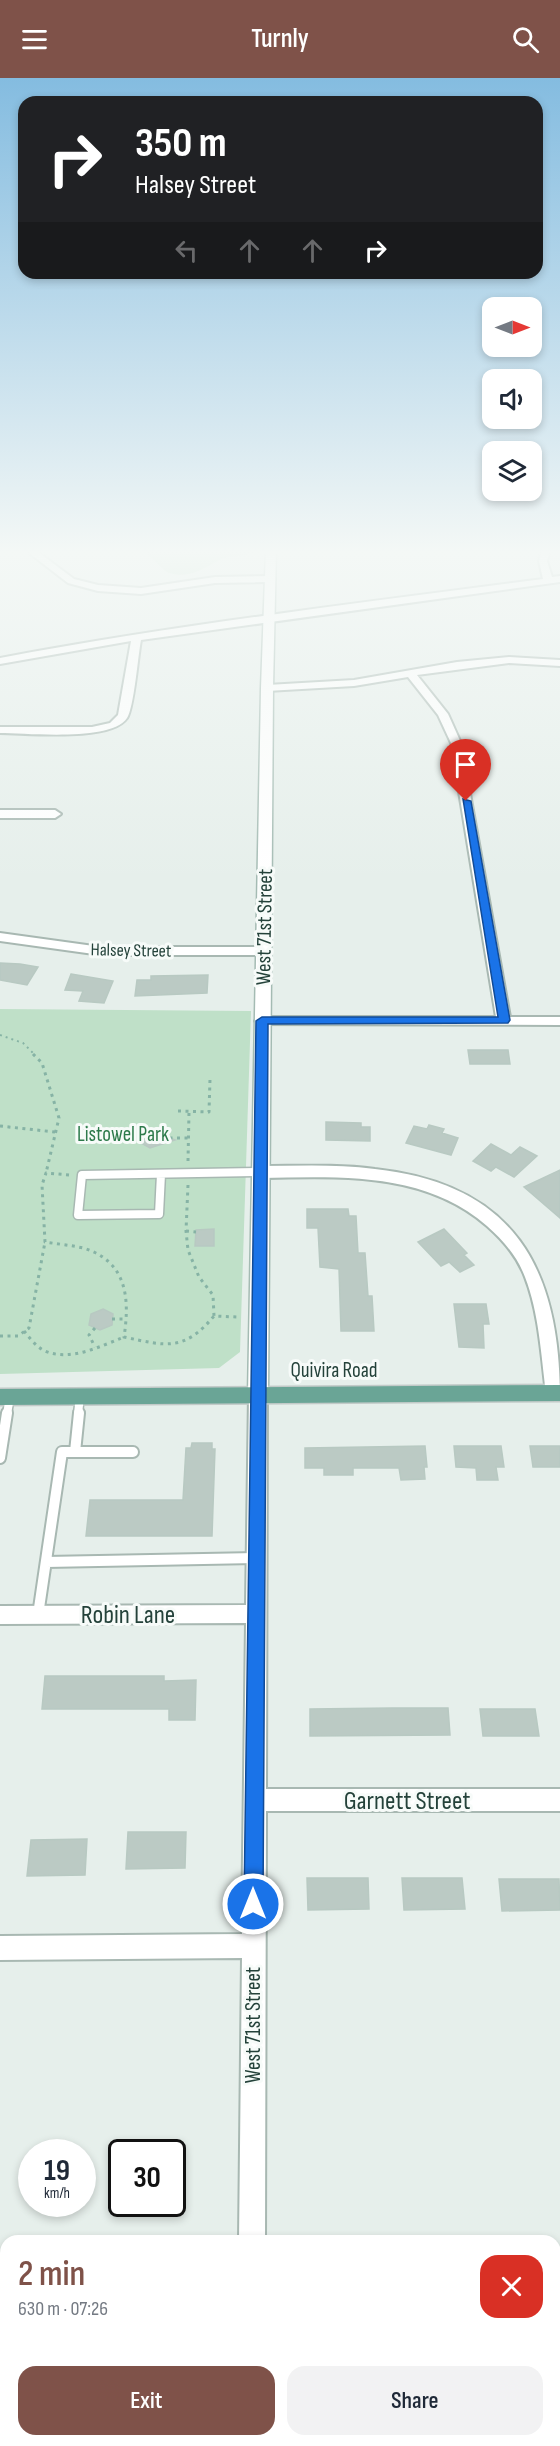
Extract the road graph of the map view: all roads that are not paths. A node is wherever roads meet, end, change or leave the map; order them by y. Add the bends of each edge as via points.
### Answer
1 (132, 660) edge
2 (267, 660) edge
3 (560, 663) edge
4 (411, 674) junction
5 (267, 688) junction
6 (0, 730) edge
7 (0, 814) edge
8 (55, 814) dead end
9 (0, 937) edge
10 (264, 951) junction
11 (504, 1020) junction
12 (262, 1021) junction
13 (560, 1021) edge
14 (261, 1172) junction
15 (161, 1173) junction
16 (558, 1393) edge
17 (258, 1395) junction
18 (80, 1396) junction
19 (5, 1397) edge
20 (75, 1452) junction
21 (132, 1452) dead end
22 (0, 1458) edge
23 (256, 1558) junction
24 (46, 1562) junction
25 (256, 1614) junction
26 (0, 1615) edge
27 (39, 1615) junction
28 (254, 1800) junction
29 (560, 1800) edge
30 (253, 1946) junction
31 (0, 1948) edge
32 (252, 2235) edge

1 - 6 street via 123,716 114,724 92,730
2 - 5 street, West 71st Street
3 - 4 street via 500,660
4 - 5 street via 333,685
4 - 11 street via 443,714 456,744
5 - 10 street, West 71st Street
7 - 8 street
9 - 10 street, Halsey Street via 101,951
10 - 12 street, West 71st Street
11 - 12 street
11 - 13 street
12 - 14 street, West 71st Street
14 - 15 lane
14 - 16 street via 377,1173 404,1177 436,1186 494,1221 520,1251 533,1276
14 - 17 street, West 71st Street
15 - 15 lane via 82,1175 78,1215 159,1214
16 - 17 main road, Quivira Road
17 - 18 main road, Quivira Road
17 - 23 street, West 71st Street
18 - 19 main road, Quivira Road
18 - 20 lane
19 - 22 lane
20 - 21 lane
20 - 24 lane via 62,1452
23 - 24 lane
23 - 25 street, West 71st Street
24 - 27 lane
25 - 27 street, Robin Lane
25 - 28 street, West 71st Street
26 - 27 street, Robin Lane
28 - 29 street, Garnett Street
28 - 30 street, West 71st Street
30 - 31 street
30 - 32 street, West 71st Street

